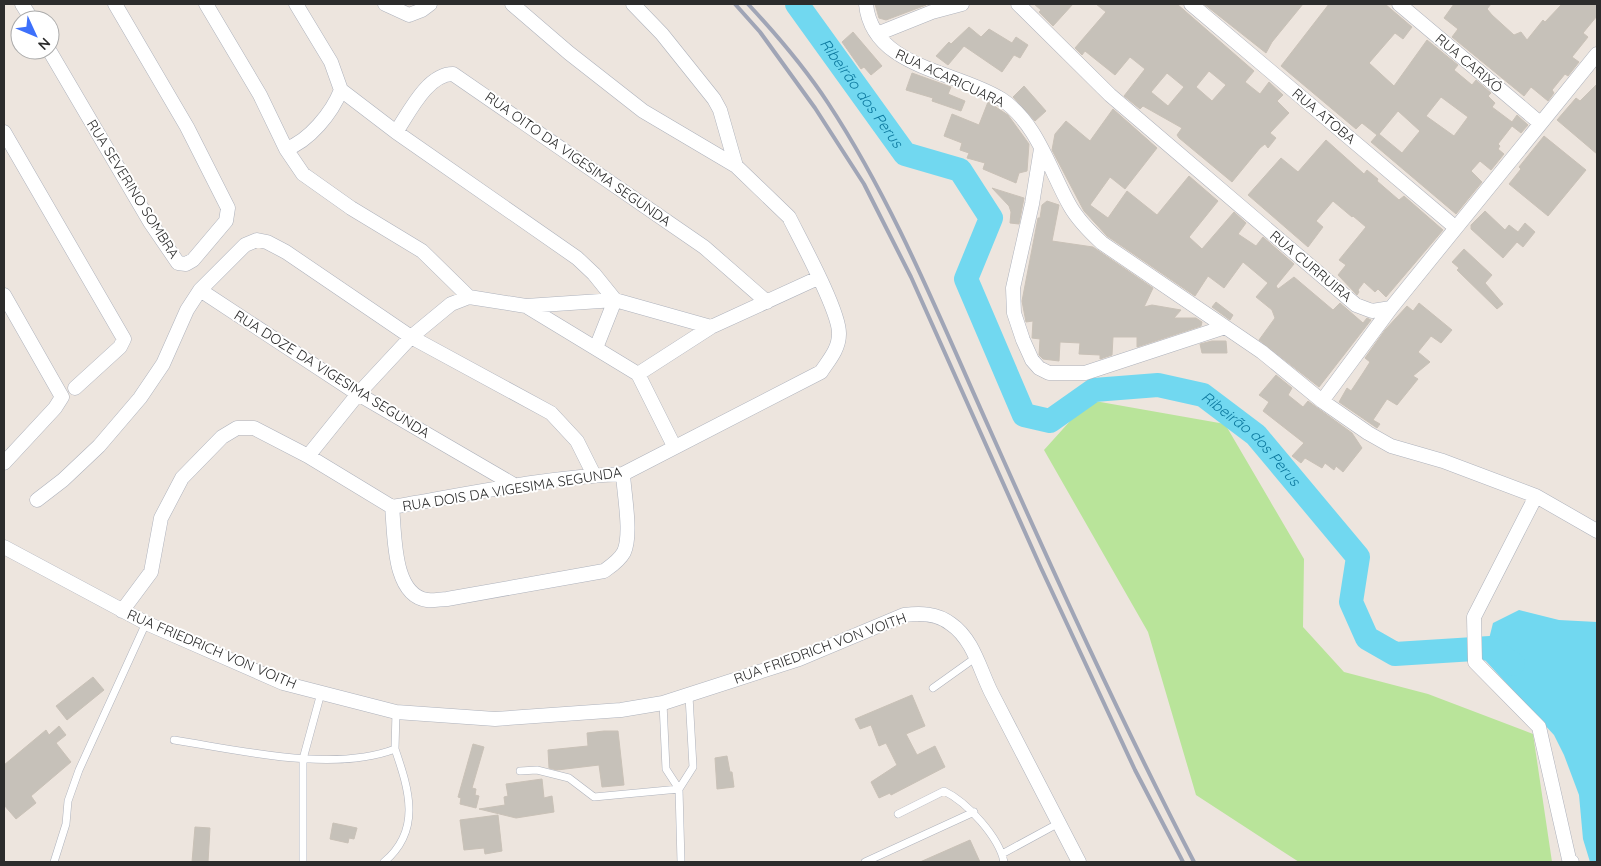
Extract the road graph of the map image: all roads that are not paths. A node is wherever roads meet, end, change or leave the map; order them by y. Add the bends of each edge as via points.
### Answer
1 (114, 4) edge
2 (206, 4) edge
3 (296, 4) edge
4 (385, 4) edge
5 (430, 4) edge
6 (512, 4) edge
7 (633, 4) edge
8 (866, 4) edge
9 (962, 4) edge
10 (1018, 4) edge
11 (1191, 4) edge
12 (1399, 4) edge
13 (877, 34) junction
14 (1597, 54) edge
15 (55, 60) edge
16 (341, 90) junction
17 (1540, 123) junction
18 (4, 132) edge
19 (396, 132) junction
20 (286, 149) junction
21 (1041, 149) junction
22 (736, 166) junction
23 (1456, 228) junction
24 (818, 278) junction
25 (200, 290) junction
26 (4, 295) edge
27 (469, 297) junction
28 (615, 300) junction
29 (767, 302) junction
30 (526, 306) junction
31 (1391, 308) junction
32 (711, 327) junction
33 (1225, 328) junction
34 (410, 336) junction
35 (596, 348) junction
36 (638, 374) junction
37 (75, 388) dead end
38 (358, 394) junction
39 (1322, 401) junction
40 (674, 446) junction
41 (308, 456) junction
42 (4, 463) edge
43 (623, 474) junction
44 (594, 475) junction
45 (516, 486) junction
46 (1536, 496) junction
47 (37, 500) dead end
48 (392, 507) junction
49 (1597, 531) edge
50 (4, 547) edge
51 (122, 611) junction
52 (146, 623) junction
53 (975, 658) junction
54 (933, 688) dead end
55 (321, 693) junction
56 (689, 696) junction
57 (663, 703) junction
58 (396, 712) junction
59 (174, 740) dead end
60 (395, 749) junction
61 (303, 759) junction
62 (520, 771) dead end
63 (679, 789) junction
64 (974, 812) junction
65 (898, 814) dead end
66 (1059, 823) junction
67 (1002, 854) junction
68 (54, 862) edge
69 (303, 862) edge
70 (384, 862) edge
71 (681, 862) edge
72 (865, 862) edge
73 (1004, 862) edge
74 (1079, 862) edge
75 (1572, 862) edge

1 - 15 street, RUA SEVERINO SOMBRA via 187,127 228,208 226,221 193,260 186,264 178,263 150,222
2 - 20 street via 260,95
3 - 16 street via 331,62
4 - 5 street via 409,15
6 - 22 street, RUA DOIS DA VIGESIMA SEGUNDA via 643,110
7 - 22 street via 662,34 714,99
8 - 13 street, RUA ACARICUARA via 868,17
9 - 13 street
10 - 31 street, RUA CURRUIRA via 1110,95 1356,304 1372,311
11 - 23 street, RUA ATOBA
12 - 17 street, RUA CARIXÓ
13 - 21 street, RUA ACARICUARA via 898,54 1000,98 1023,121
14 - 17 street
16 - 19 street
16 - 20 street via 333,106 306,136
17 - 23 street
18 - 37 street via 124,339
19 - 28 street via 577,258
19 - 29 street, RUA OITO DA VIGESIMA SEGUNDA via 428,86 443,74 453,74 704,247
20 - 27 street via 303,174 422,251
21 - 33 street, RUA ACARICUARA via 1053,167 1070,206 1091,233
21 - 33 street via 1014,288 1014,313 1032,360 1039,368 1049,373 1085,374
22 - 24 street, RUA DOIS DA VIGESIMA SEGUNDA via 789,217
23 - 31 street
24 - 29 street
24 - 40 street, RUA DOIS DA VIGESIMA SEGUNDA via 835,314 839,334 836,351 821,372
25 - 34 street via 245,245 257,240 267,242
25 - 38 street, RUA DOZE DA VIGESIMA SEGUNDA
25 - 47 street via 186,310 163,364 140,398 99,446 64,480
26 - 42 street via 62,397
27 - 30 street
27 - 34 street via 451,304
28 - 30 street
28 - 32 street
28 - 35 street
29 - 32 street
30 - 35 street
31 - 39 street
32 - 36 street
33 - 39 street, RUA ACARICUARA via 1272,359
34 - 38 street
34 - 44 street via 551,413 577,441
35 - 36 street
36 - 40 street
38 - 41 street
38 - 45 street, RUA DOZE DA VIGESIMA SEGUNDA
39 - 46 street, RUA ACARICUARA via 1392,446
40 - 43 street, RUA DOIS DA VIGESIMA SEGUNDA
41 - 48 street, RUA DOIS DA VIGESIMA SEGUNDA
41 - 51 street, RUA DOIS DA VIGESIMA SEGUNDA via 254,428 237,428 222,437 182,478 161,518 151,572
43 - 44 street, RUA DOIS DA VIGESIMA SEGUNDA
43 - 48 street via 627,535 624,552 614,564 604,570 447,599 426,600 411,593 400,576
44 - 45 street, RUA DOIS DA VIGESIMA SEGUNDA
45 - 48 street, RUA DOIS DA VIGESIMA SEGUNDA
46 - 49 street, RUA ACARICUARA
46 - 75 street via 1474,617 1475,662 1539,726
50 - 51 street, RUA FRIEDRICH VON VOITH
51 - 52 street, RUA FRIEDRICH VON VOITH
52 - 55 street, RUA FRIEDRICH VON VOITH via 283,683
52 - 68 lane via 79,770 66,808 66,824
53 - 54 lane
53 - 56 street, RUA FRIEDRICH VON VOITH via 966,639 951,624 922,613 904,615 799,659
53 - 66 street, RUA FRIEDRICH VON VOITH
55 - 58 street, RUA FRIEDRICH VON VOITH
55 - 61 lane
56 - 57 street, RUA FRIEDRICH VON VOITH
56 - 63 lane via 693,767
57 - 58 street, RUA FRIEDRICH VON VOITH via 620,710 495,719
57 - 63 lane via 666,769
58 - 60 lane
59 - 61 lane
60 - 61 lane via 367,757
60 - 70 lane via 410,799 404,840
61 - 69 lane
62 - 63 lane via 538,770 569,778 594,797
63 - 71 lane
64 - 65 lane via 944,791
64 - 67 lane
64 - 72 lane
66 - 67 lane
66 - 74 street, RUA FRIEDRICH VON VOITH
67 - 73 lane

